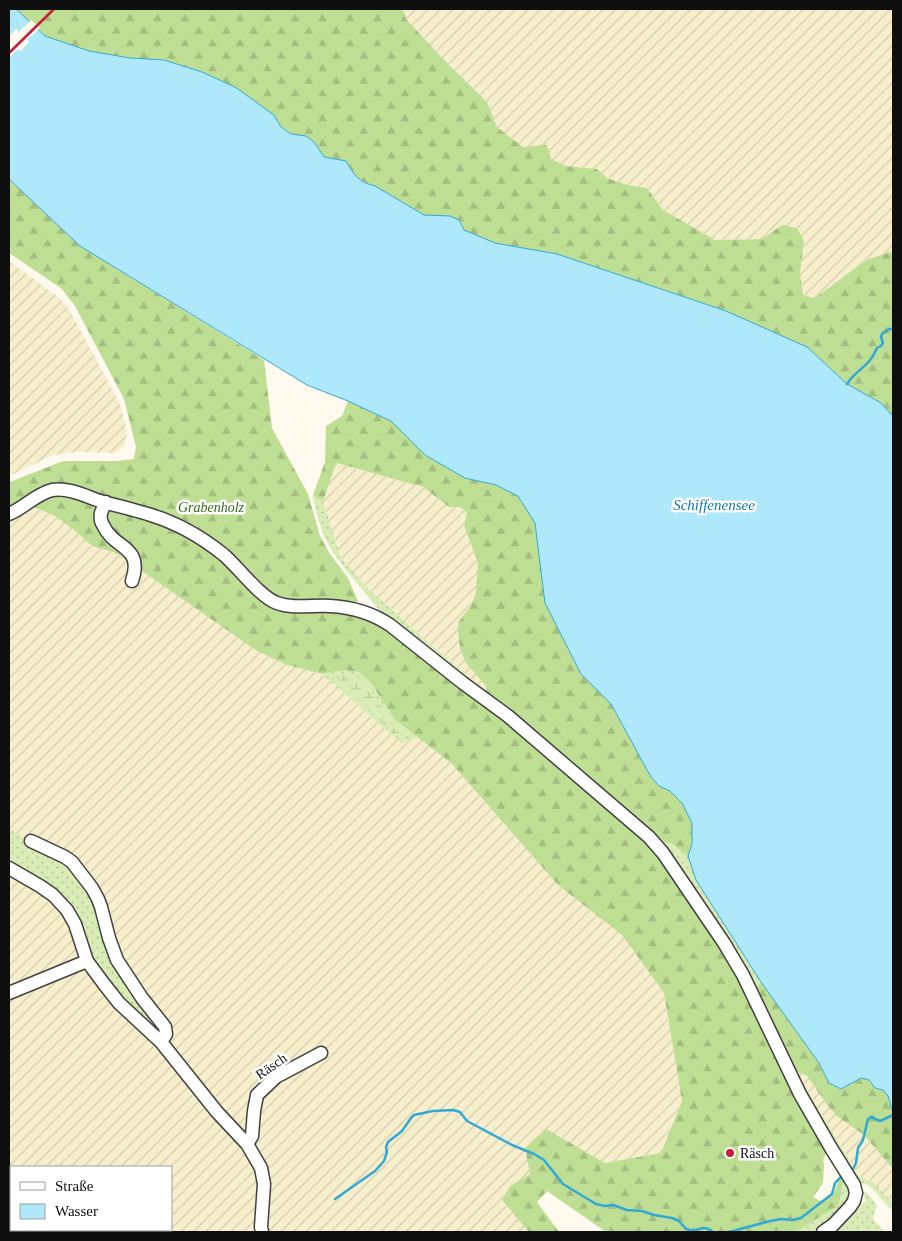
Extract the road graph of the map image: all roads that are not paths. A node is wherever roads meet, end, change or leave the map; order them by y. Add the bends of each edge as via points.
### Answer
1 (106, 502) junction
2 (9, 514) edge
3 (132, 581) dead end
4 (31, 841) dead end
5 (9, 868) edge
6 (87, 961) junction
7 (9, 993) edge
8 (161, 1042) junction
9 (321, 1052) dead end
10 (247, 1144) junction
11 (262, 1232) edge
12 (823, 1232) edge

1 - 2 street via 62,489 50,491
1 - 3 street via 101,520 106,530 133,558
1 - 12 street via 152,515 208,543 276,603 330,606 380,618 508,716 649,837 664,853 743,975 800,1094 854,1185 854,1201
4 - 8 street via 72,862 92,888 117,960 165,1027 166,1034
5 - 6 street via 53,895 67,910
6 - 7 street
6 - 8 street via 119,1003
8 - 10 street
9 - 10 street, Räsch via 276,1078 257,1095 252,1136
10 - 11 street via 261,1168 264,1184

